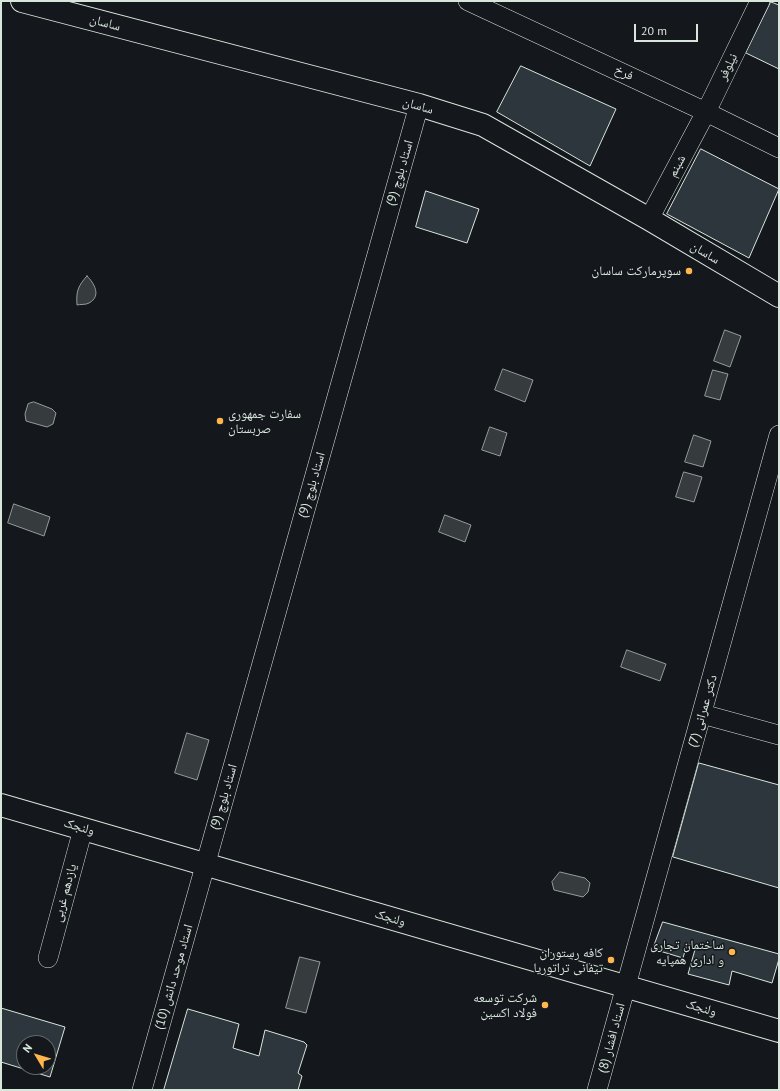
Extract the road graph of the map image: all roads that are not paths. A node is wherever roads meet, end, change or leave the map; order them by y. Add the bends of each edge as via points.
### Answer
1 (22, 1) edge
2 (760, 1) edge
3 (476, 2) edge
4 (418, 105) junction
5 (706, 112) junction
6 (779, 148) edge
7 (649, 220) junction
8 (779, 296) edge
9 (779, 435) edge
10 (702, 714) junction
11 (779, 735) edge
12 (1, 805) edge
13 (82, 828) junction
14 (206, 864) junction
15 (48, 958) dead end
16 (626, 986) junction
17 (779, 1031) edge
18 (142, 1090) edge
19 (597, 1090) edge

1 - 4 street, ساسان
2 - 5 street, نیلوفر
3 - 5 street, فرخ
4 - 7 street, ساسان via 483,125
4 - 14 street, استاد بلوچ (9)
5 - 6 street, فرخ
5 - 7 street, شبنم
7 - 8 street, ساسان
9 - 10 street, دکتر عمرانی (7)
10 - 11 street
10 - 16 street, دکتر عمرانی (7)
12 - 13 street, ولنجک
13 - 14 street, ولنجک
13 - 15 street, یازدهم غربی
14 - 16 street, ولنجک
14 - 18 street, استاد موحد دانش (10)
16 - 17 street, ولنجک
16 - 19 street, استاد افشار (8)

